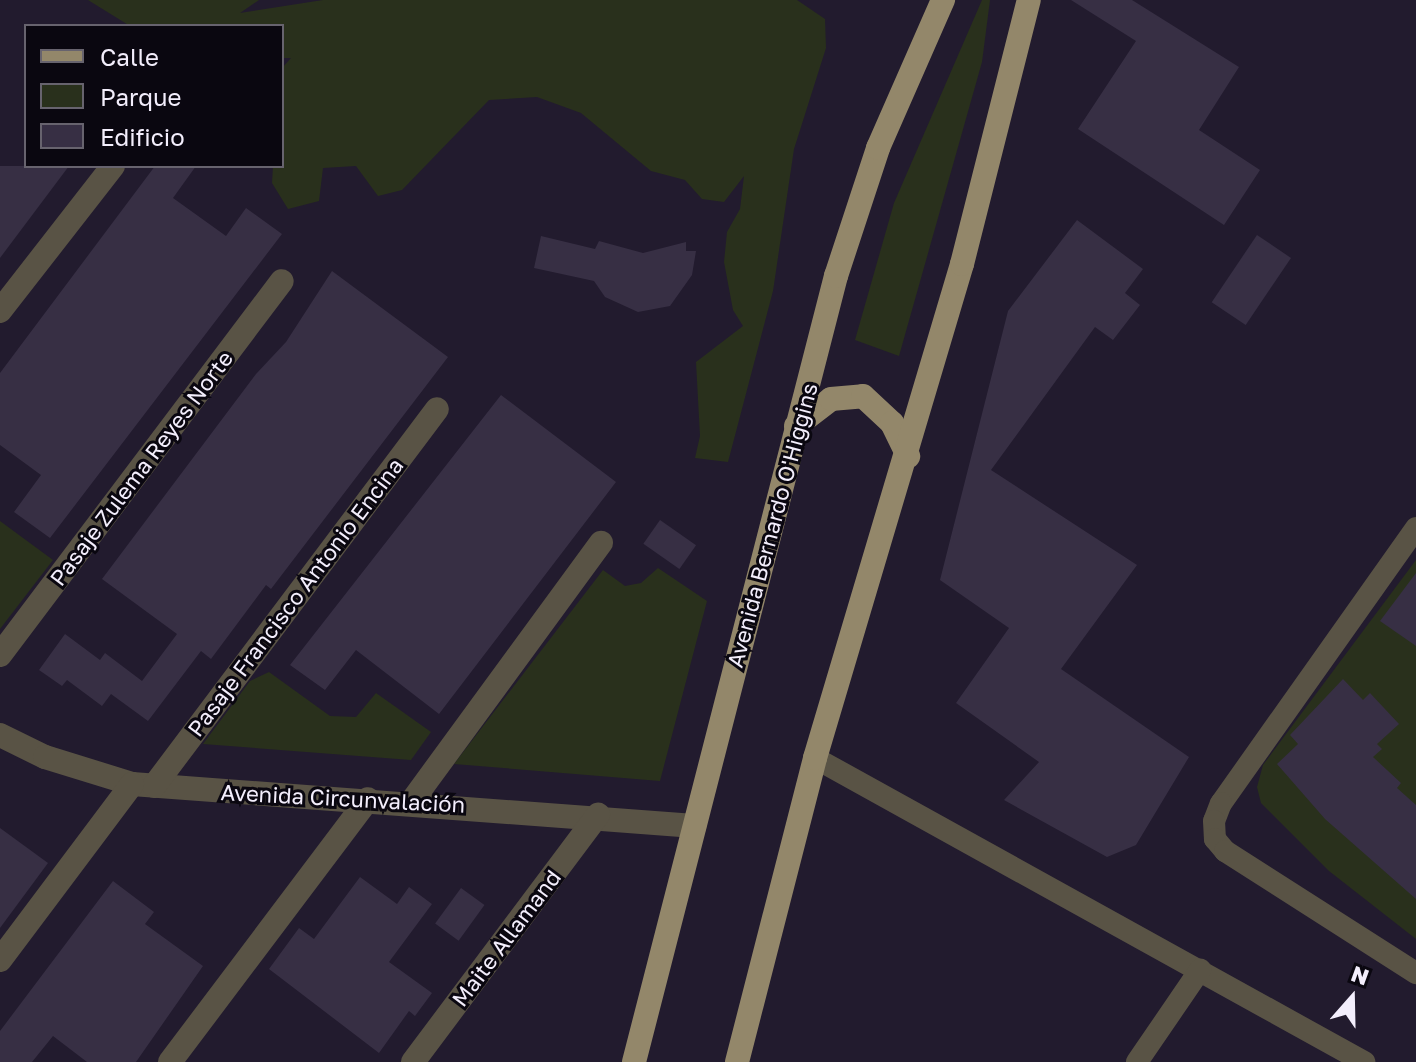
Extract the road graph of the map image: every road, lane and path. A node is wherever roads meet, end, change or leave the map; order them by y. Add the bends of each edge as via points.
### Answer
1 (943, 0) edge
2 (1029, 0) edge
3 (111, 168) edge
4 (282, 281) dead end
5 (0, 311) edge
6 (437, 409) dead end
7 (796, 426) junction
8 (908, 456) junction
9 (1416, 528) edge
10 (601, 543) dead end
11 (0, 655) edge
12 (0, 735) edge
13 (815, 758) junction
14 (143, 785) junction
15 (368, 799) junction
16 (412, 801) junction
17 (598, 815) junction
18 (694, 826) junction
19 (0, 960) edge
20 (1200, 970) junction
21 (1416, 973) edge
22 (170, 1062) edge
23 (413, 1062) edge
24 (634, 1062) edge
25 (737, 1062) edge
26 (1137, 1062) edge
27 (1364, 1062) edge

1 - 7 main road, Avenida Bernardo O'Higgins via 905,81 856,211
2 - 8 main road
3 - 5 street
4 - 11 street, Pasaje Zulema Reyes Norte
6 - 14 street, Pasaje Francisco Antonio Encina
7 - 8 main road via 831,399 863,396 892,423
7 - 18 main road, Avenida Bernardo O'Higgins
8 - 13 main road
9 - 21 lane via 1221,803 1214,821 1215,839 1225,851
10 - 16 street
12 - 14 street, Avenida Circunvalación via 45,757
13 - 20 lane
13 - 25 main road
14 - 15 street, Avenida Circunvalación
14 - 19 street, Pasaje Francisco Antonio Encina
15 - 16 street, Avenida Circunvalación
15 - 22 street
16 - 17 street, Avenida Circunvalación
17 - 18 street, Avenida Circunvalación
17 - 23 street, Maite Allamand
18 - 24 main road, Avenida Bernardo O'Higgins
20 - 26 lane
20 - 27 lane

